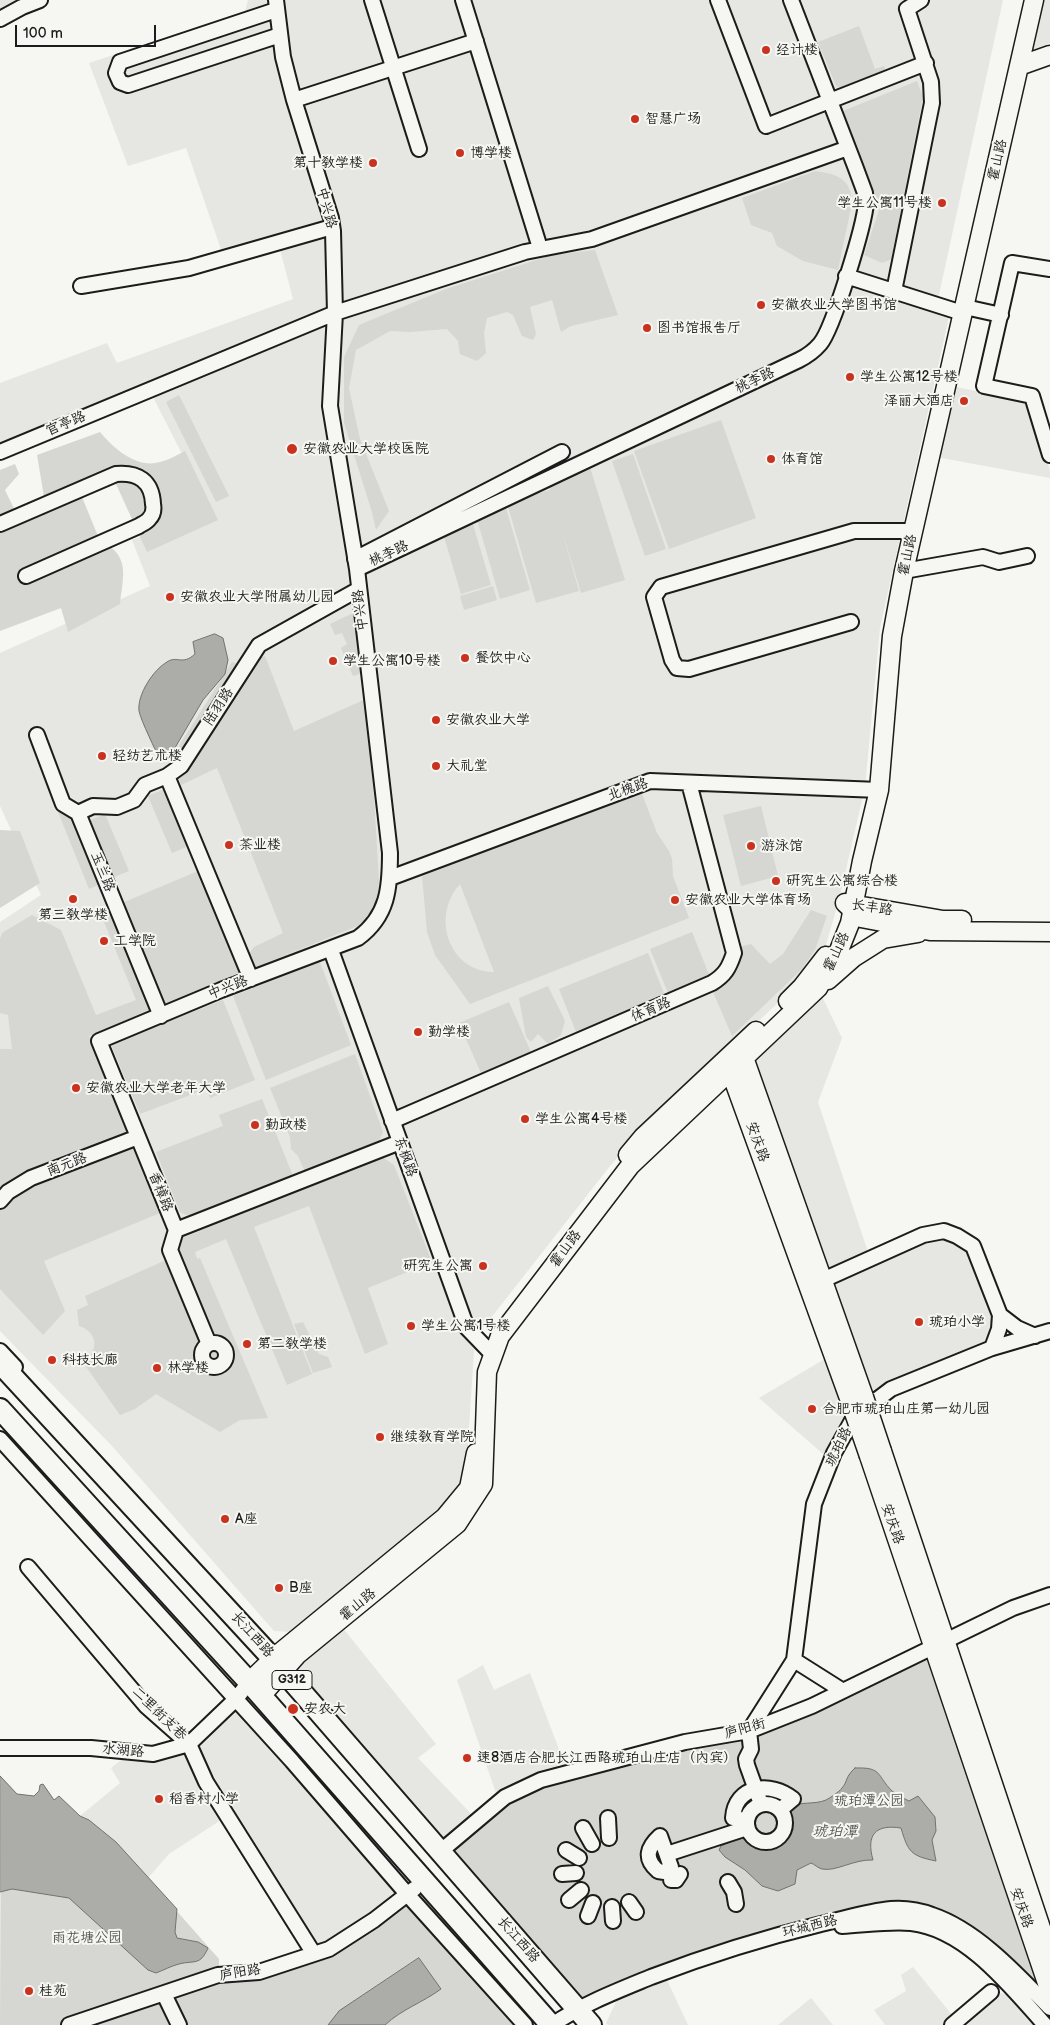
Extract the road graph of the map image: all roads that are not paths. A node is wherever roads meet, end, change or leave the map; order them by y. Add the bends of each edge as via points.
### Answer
1 (40, 0) edge
2 (372, 0) edge
3 (463, 0) edge
4 (718, 0) edge
5 (790, 0) edge
6 (921, 0) edge
7 (1024, 0) edge
8 (1034, 0) edge
9 (276, 5) edge
10 (0, 19) edge
11 (280, 34) junction
12 (476, 41) junction
13 (1050, 43) edge
14 (1050, 55) edge
15 (1021, 60) junction
16 (926, 63) junction
17 (393, 68) junction
18 (294, 100) junction
19 (830, 100) junction
20 (848, 148) junction
21 (419, 149) dead end
22 (332, 227) junction
23 (540, 248) junction
24 (1050, 269) edge
25 (846, 276) junction
26 (81, 286) dead end
27 (894, 291) junction
28 (960, 309) junction
29 (334, 313) junction
30 (1000, 315) junction
31 (0, 452) edge
32 (562, 452) dead end
33 (1050, 455) edge
34 (0, 524) edge
35 (906, 531) junction
36 (1027, 556) dead end
37 (356, 564) junction
38 (904, 571) junction
39 (26, 576) dead end
40 (359, 589) junction
41 (851, 622) dead end
42 (37, 735) dead end
43 (167, 776) junction
44 (689, 783) junction
45 (875, 789) junction
46 (78, 813) junction
47 (390, 878) junction
48 (850, 906) junction
49 (1050, 922) edge
50 (930, 931) junction
51 (1050, 932) edge
52 (330, 950) junction
53 (251, 980) junction
54 (818, 988) junction
55 (161, 1016) junction
56 (99, 1041) joint
57 (742, 1053) junction
58 (729, 1065) junction
59 (392, 1121) junction
60 (138, 1137) junction
61 (400, 1142) junction
62 (0, 1201) edge
63 (176, 1230) junction
64 (823, 1280) junction
65 (1000, 1315) junction
66 (1050, 1331) edge
67 (1035, 1336) junction
68 (209, 1344) dead end
69 (992, 1348) junction
70 (0, 1350) edge
71 (489, 1351) junction
72 (0, 1362) edge
73 (857, 1399) junction
74 (0, 1408) edge
75 (0, 1439) edge
76 (28, 1567) dead end
77 (1050, 1595) edge
78 (939, 1645) junction
79 (794, 1660) junction
80 (280, 1663) junction
81 (255, 1689) junction
82 (843, 1691) junction
83 (236, 1699) junction
84 (749, 1731) junction
85 (190, 1744) junction
86 (0, 1748) edge
87 (756, 1789) junction
88 (760, 1813) junction
89 (608, 1818) dead end
90 (583, 1828) dead end
91 (609, 1838) dead end
92 (592, 1844) dead end
93 (443, 1849) junction
94 (566, 1850) dead end
95 (667, 1854) junction
96 (579, 1858) dead end
97 (424, 1881) junction
98 (728, 1882) dead end
99 (580, 1890) dead end
100 (407, 1894) junction
101 (569, 1900) dead end
102 (736, 1904) dead end
103 (806, 1928) junction
104 (314, 1954) junction
105 (1050, 1954) edge
106 (991, 1992) dead end
107 (1050, 1992) edge
108 (164, 1994) junction
109 (578, 2007) junction
110 (1050, 2008) edge
111 (550, 2024) edge
112 (957, 2024) edge
113 (69, 2025) edge
114 (179, 2025) edge
115 (525, 2025) edge
116 (591, 2025) edge
117 (601, 2025) edge
118 (1045, 2025) edge

1 - 10 street
2 - 17 street
3 - 12 street
4 - 19 street via 766,126
5 - 19 street, 桃李路
6 - 16 street via 907,9
7 - 28 main road, 霍山路
8 - 15 main road, 霍山路
9 - 11 street, 中兴路
9 - 11 street via 120,62 116,73 120,82 128,85
11 - 18 street, 中兴路
12 - 17 street
12 - 23 street
13 - 15 main road
14 - 15 main road
15 - 28 main road, 霍山路
16 - 19 street
16 - 27 street via 932,103
17 - 18 street
17 - 21 street
18 - 22 street, 中兴路
19 - 20 street, 桃李路
20 - 23 street, 官亭路 via 592,239
20 - 25 street, 桃李路 via 866,202
22 - 26 street via 189,268
22 - 29 street, 中兴路
23 - 29 street, 官亭路
24 - 30 street via 1012,262
25 - 27 street
25 - 37 street, 桃李路 via 821,343 799,360
27 - 28 street
28 - 30 street
28 - 35 main road, 霍山路
28 - 38 main road, 霍山路
29 - 31 street, 官亭路
29 - 37 street, 中兴路 via 330,406
30 - 33 street via 984,386 1032,396
32 - 37 street
34 - 39 street via 116,474 128,473 148,484 154,510 149,519
35 - 41 street via 854,531 661,587 654,597 677,668 689,669
35 - 45 main road, 霍山路 via 885,631
36 - 38 street via 999,562 984,558
37 - 40 street, 中兴路
38 - 45 main road, 霍山路 via 892,636
40 - 43 street, 陆羽路 via 259,645 181,766
40 - 47 street, 中兴路 via 390,853
42 - 46 street, 玉兰路 via 63,804
43 - 46 street, 陆羽路 via 145,784 134,800 117,807 93,806
43 - 53 street
44 - 45 street, 北槐路
44 - 47 street, 北槐路 via 650,781
44 - 59 street, 体育路 via 734,954 724,976
45 - 48 main road, 霍山路
46 - 55 street, 玉兰路
47 - 52 street, 中兴路 via 382,910 367,932 351,943
48 - 49 main road, 长丰路 via 943,920
48 - 50 main road, 长丰路 via 862,918
48 - 54 main road, 霍山路 via 850,923
48 - 57 main road, 霍山路 via 830,950 802,988
50 - 51 main road, 长丰路
50 - 54 main road via 883,939 853,958
52 - 53 street, 中兴路
52 - 59 street, 东枫路
53 - 55 street, 中兴路
54 - 57 main road, 霍山路
55 - 56 street, 中兴路
56 - 60 street, 香樟路
57 - 58 main road, 霍山路
57 - 64 main road, 安庆路
58 - 71 main road, 霍山路 via 644,1137 615,1168 488,1331
58 - 73 main road, 安庆路
59 - 61 street, 东枫路
60 - 62 street, 南元路 via 31,1178
60 - 63 street, 香樟路
61 - 63 street
61 - 71 street, 东枫路 via 467,1328
63 - 68 street, 香樟路 via 170,1250
64 - 65 street via 923,1235 944,1231 973,1246
64 - 73 main road, 安庆路
65 - 67 street
65 - 69 street
66 - 67 street, 琥珀路
67 - 69 street, 琥珀路
69 - 79 street, 琥珀路 via 891,1389 854,1417 834,1453 814,1504
70 - 80 street via 218,1588
71 - 80 main road, 霍山路 via 484,1484 457,1524 297,1655
72 - 80 highway, 长江西路 / G312
73 - 78 main road, 安庆路, bridge
74 - 81 highway, G312
75 - 83 street
76 - 85 street, 二里街支巷 via 146,1706
77 - 78 street, 庐阳街 via 1013,1608
78 - 82 street, 庐阳街
78 - 105 main road, 安庆路
78 - 107 main road, 安庆路
79 - 82 street
79 - 84 street
80 - 81 main road, 霍山路
80 - 93 highway, 长江西路 / G312
81 - 83 street, 水湖路
81 - 97 highway, G312
82 - 84 street, 庐阳街
83 - 85 street, 水湖路
83 - 100 street
84 - 87 street via 751,1749 746,1759
84 - 93 street, 庐阳街 via 685,1742 541,1780 505,1797
85 - 86 street, 水湖路 via 153,1754 92,1748
85 - 104 street, 二里街支巷 via 206,1782
87 - 88 street
87 - 88 street via 780,1790
87 - 88 street via 737,1803 732,1818
88 - 95 street
89 - 91 street
90 - 92 street
93 - 109 highway, 长江西路 / G312
94 - 96 street
95 - 95 street via 672,1867 675,1874 658,1871 647,1862 648,1850 660,1836
97 - 100 street, 庐阳路
97 - 111 highway, G312
98 - 102 street
99 - 101 street
100 - 104 street, 庐阳路 via 359,1930 329,1949
100 - 115 street
103 - 109 street, 环城西路 via 673,1969
103 - 110 street, 环城西路 via 889,1909 933,1915 981,1943
103 - 118 street via 911,1923 938,1930 962,1943 1000,1975
104 - 108 street, 庐阳路 via 259,1972 218,1976
106 - 112 street
108 - 113 street, 庐阳路
108 - 114 street
109 - 111 street, 环城西路
109 - 116 highway, G312
109 - 117 street

